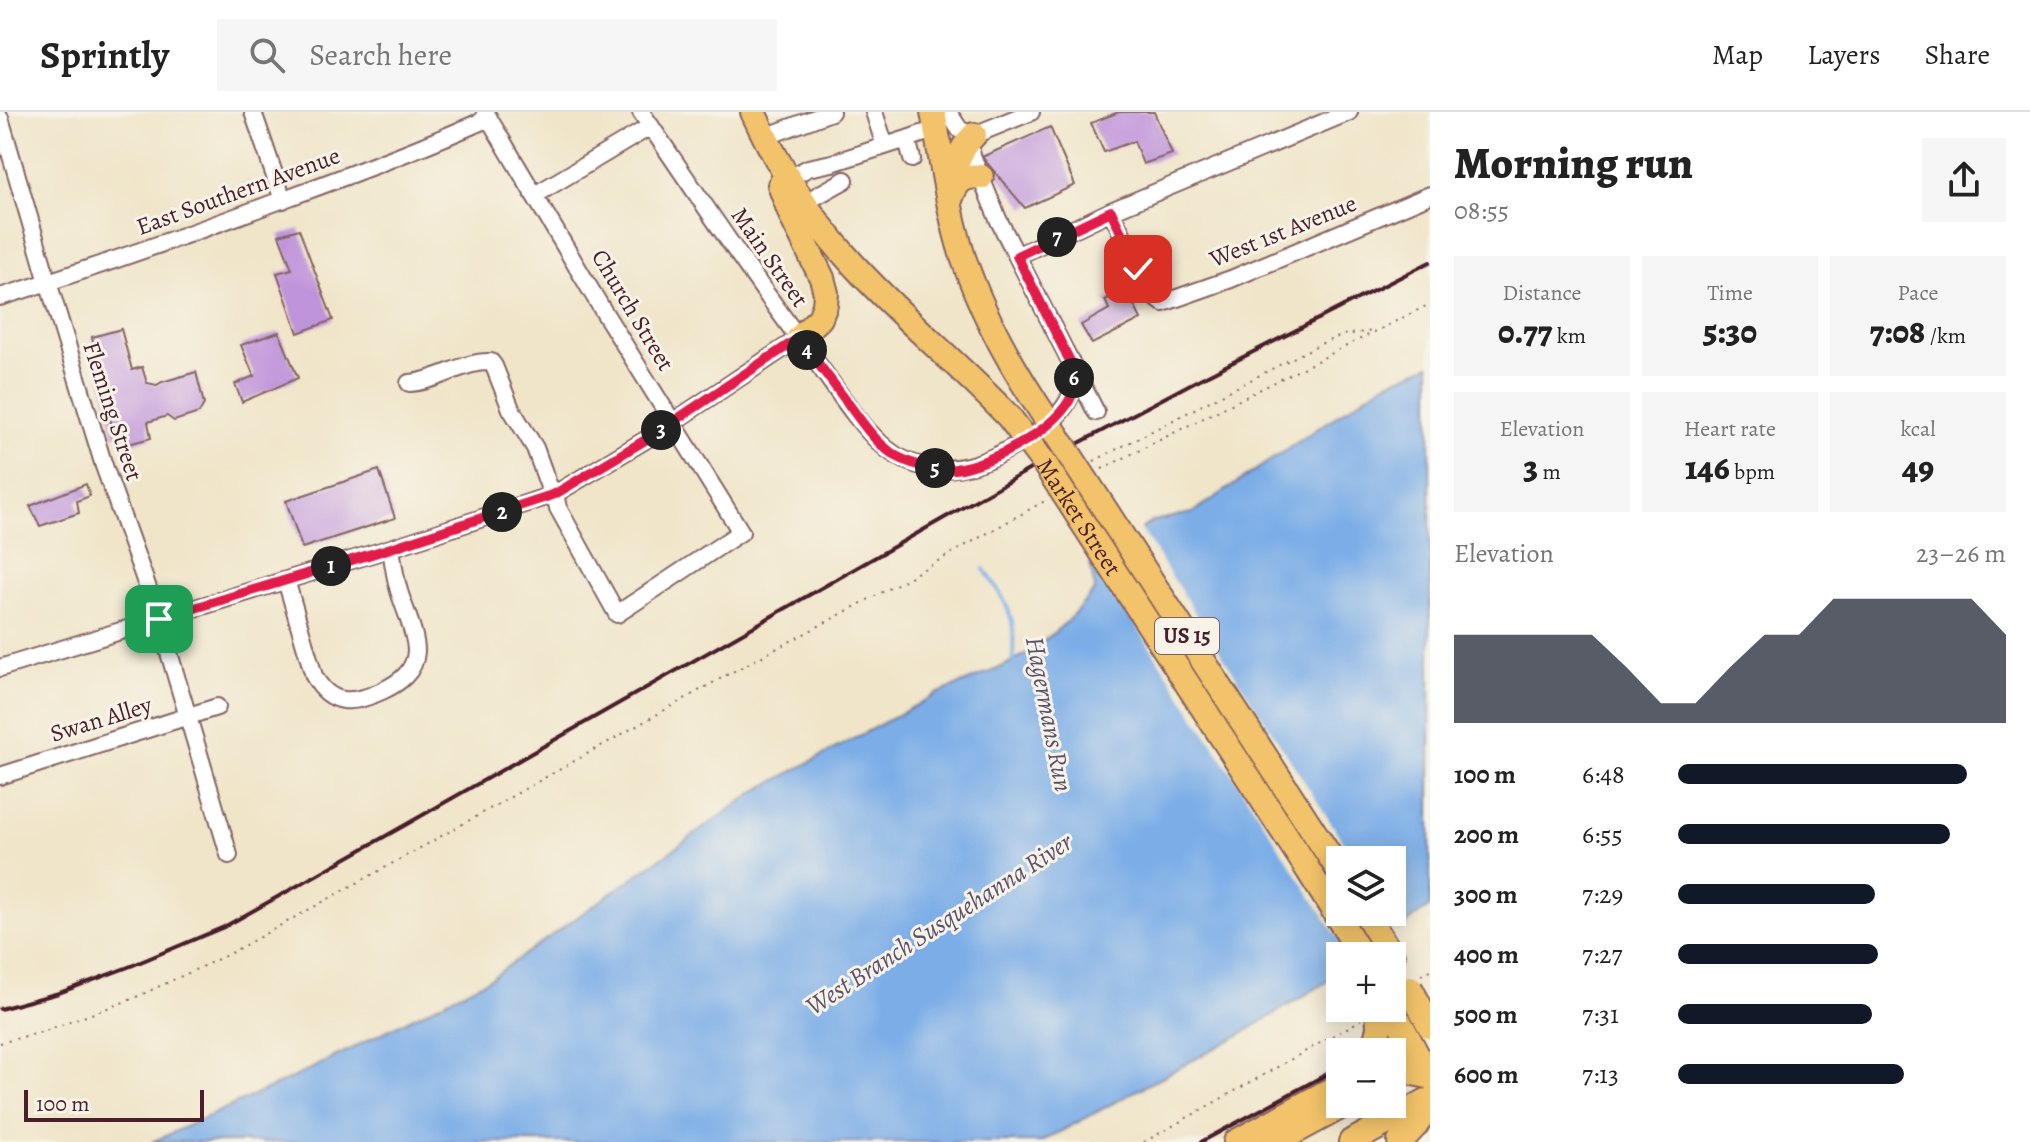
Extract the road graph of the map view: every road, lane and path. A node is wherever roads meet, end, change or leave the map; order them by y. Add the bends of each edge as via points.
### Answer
1 (253, 112) edge
2 (753, 112) edge
3 (831, 112) edge
4 (874, 112) edge
5 (1031, 112) edge
6 (1349, 112) edge
7 (487, 115) edge
8 (0, 118) edge
9 (939, 118) edge
10 (646, 119) edge
11 (974, 135) junction
12 (765, 137) junction
13 (907, 139) junction
14 (885, 146) junction
15 (912, 159) dead end
16 (981, 177) junction
17 (788, 179) junction
18 (845, 180) dead end
19 (535, 195) junction
20 (1430, 195) edge
21 (283, 200) junction
22 (949, 202) junction
23 (804, 203) junction
24 (1111, 211) junction
25 (1017, 256) junction
26 (48, 282) junction
27 (0, 297) edge
28 (1430, 304) edge
29 (1377, 330) junction
30 (799, 338) junction
31 (1072, 365) junction
32 (409, 383) dead end
33 (1096, 412) dead end
34 (673, 422) junction
35 (1093, 461) dead end
36 (1093, 474) dead end
37 (555, 494) junction
38 (1053, 496) dead end
39 (391, 548) junction
40 (286, 580) junction
41 (159, 619) junction
42 (0, 668) edge
43 (217, 707) dead end
44 (187, 717) junction
45 (0, 776) edge
46 (1326, 850) edge
47 (229, 855) dead end
48 (1353, 942) edge
49 (1430, 970) edge
50 (1406, 972) edge
51 (1420, 987) edge
52 (1360, 1022) edge
53 (1389, 1022) edge
54 (1430, 1026) edge
55 (0, 1043) edge
56 (1406, 1069) edge
57 (1429, 1069) edge
58 (1406, 1076) edge
59 (1326, 1093) edge
60 (1430, 1100) edge
61 (1326, 1115) edge
62 (1144, 1142) edge
63 (1236, 1142) edge
64 (1276, 1142) edge
65 (1351, 1142) edge
66 (1400, 1142) edge

1 - 21 street
2 - 12 highway, Market Street / US 15
3 - 12 street
4 - 14 street
5 - 11 street
6 - 24 street
7 - 19 street, Church Street
7 - 21 street, East Southern Avenue via 421,148
8 - 26 street, Fleming Street
9 - 11 street
9 - 13 street
9 - 22 highway, Market Street / US 15
10 - 19 street
10 - 30 street, Main Street
11 - 16 street via 970,150
11 - 22 highway via 955,164
12 - 17 highway, Market Street / US 15
12 - 30 highway via 826,293 820,318
13 - 14 street
13 - 15 street
14 - 17 street
16 - 22 highway via 962,178
16 - 25 street
17 - 23 highway, Market Street / US 15
18 - 23 street
19 - 34 street, Church Street
20 - 24 street, West 1st Avenue via 1168,303 1151,294
21 - 26 street, East Southern Avenue
22 - 46 highway, Market Street / US 15, bridge via 981,303 1011,363
23 - 48 highway, Market Street / US 15, bridge via 866,278 1009,417 1053,476
24 - 25 street
25 - 31 street
26 - 27 street, East Southern Avenue
26 - 41 street, Fleming Street via 104,466
28 - 29 path
29 - 35 path via 1335,338
29 - 36 path
30 - 31 street, Main Street via 872,436 914,464 943,469 994,457 1057,416 1073,392
30 - 34 street
31 - 33 street
32 - 37 street via 491,362
34 - 37 street
34 - 37 street, Church Street via 741,532 617,614
37 - 39 street
38 - 55 path via 227,955 132,999
39 - 40 street
39 - 40 street via 416,653 400,682 360,701 333,696 318,682
40 - 41 street
41 - 42 street
41 - 44 street, Fleming Street
43 - 44 street, Swan Alley
44 - 45 street, Swan Alley
44 - 47 street, Fleming Street
49 - 51 path
50 - 51 highway
51 - 54 highway, bridge
52 - 62 path
53 - 57 highway, bridge
56 - 57 highway, bridge
57 - 58 highway
59 - 63 highway
60 - 65 highway
60 - 66 highway
61 - 64 highway

